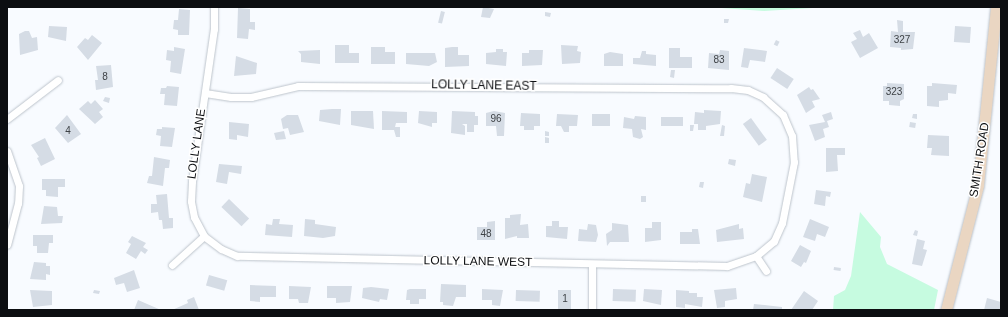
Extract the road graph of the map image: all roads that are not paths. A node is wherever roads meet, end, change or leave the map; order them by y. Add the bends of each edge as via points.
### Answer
1 (214, 7) edge
2 (996, 7) edge
3 (58, 80) dead end
4 (205, 93) junction
5 (7, 119) edge
6 (7, 151) edge
7 (204, 236) junction
8 (7, 245) edge
9 (756, 256) junction
10 (592, 264) junction
11 (172, 265) dead end
12 (766, 271) dead end
13 (592, 310) edge
14 (946, 310) edge

1 - 4 street, LOLLY LANE
2 - 14 street, SMITH ROAD via 978,185
3 - 5 street
4 - 7 street, LOLLY LANE via 191,192 192,209
4 - 9 street, LOLLY LANE EAST via 251,97 298,86 420,85 748,90 763,97 787,121 794,144 794,162 777,236
6 - 8 street via 19,186 18,203
7 - 10 street, LOLLY LANE WEST via 228,253 254,258
7 - 11 street
9 - 10 street, LOLLY LANE WEST via 727,266
9 - 12 street
10 - 13 street

